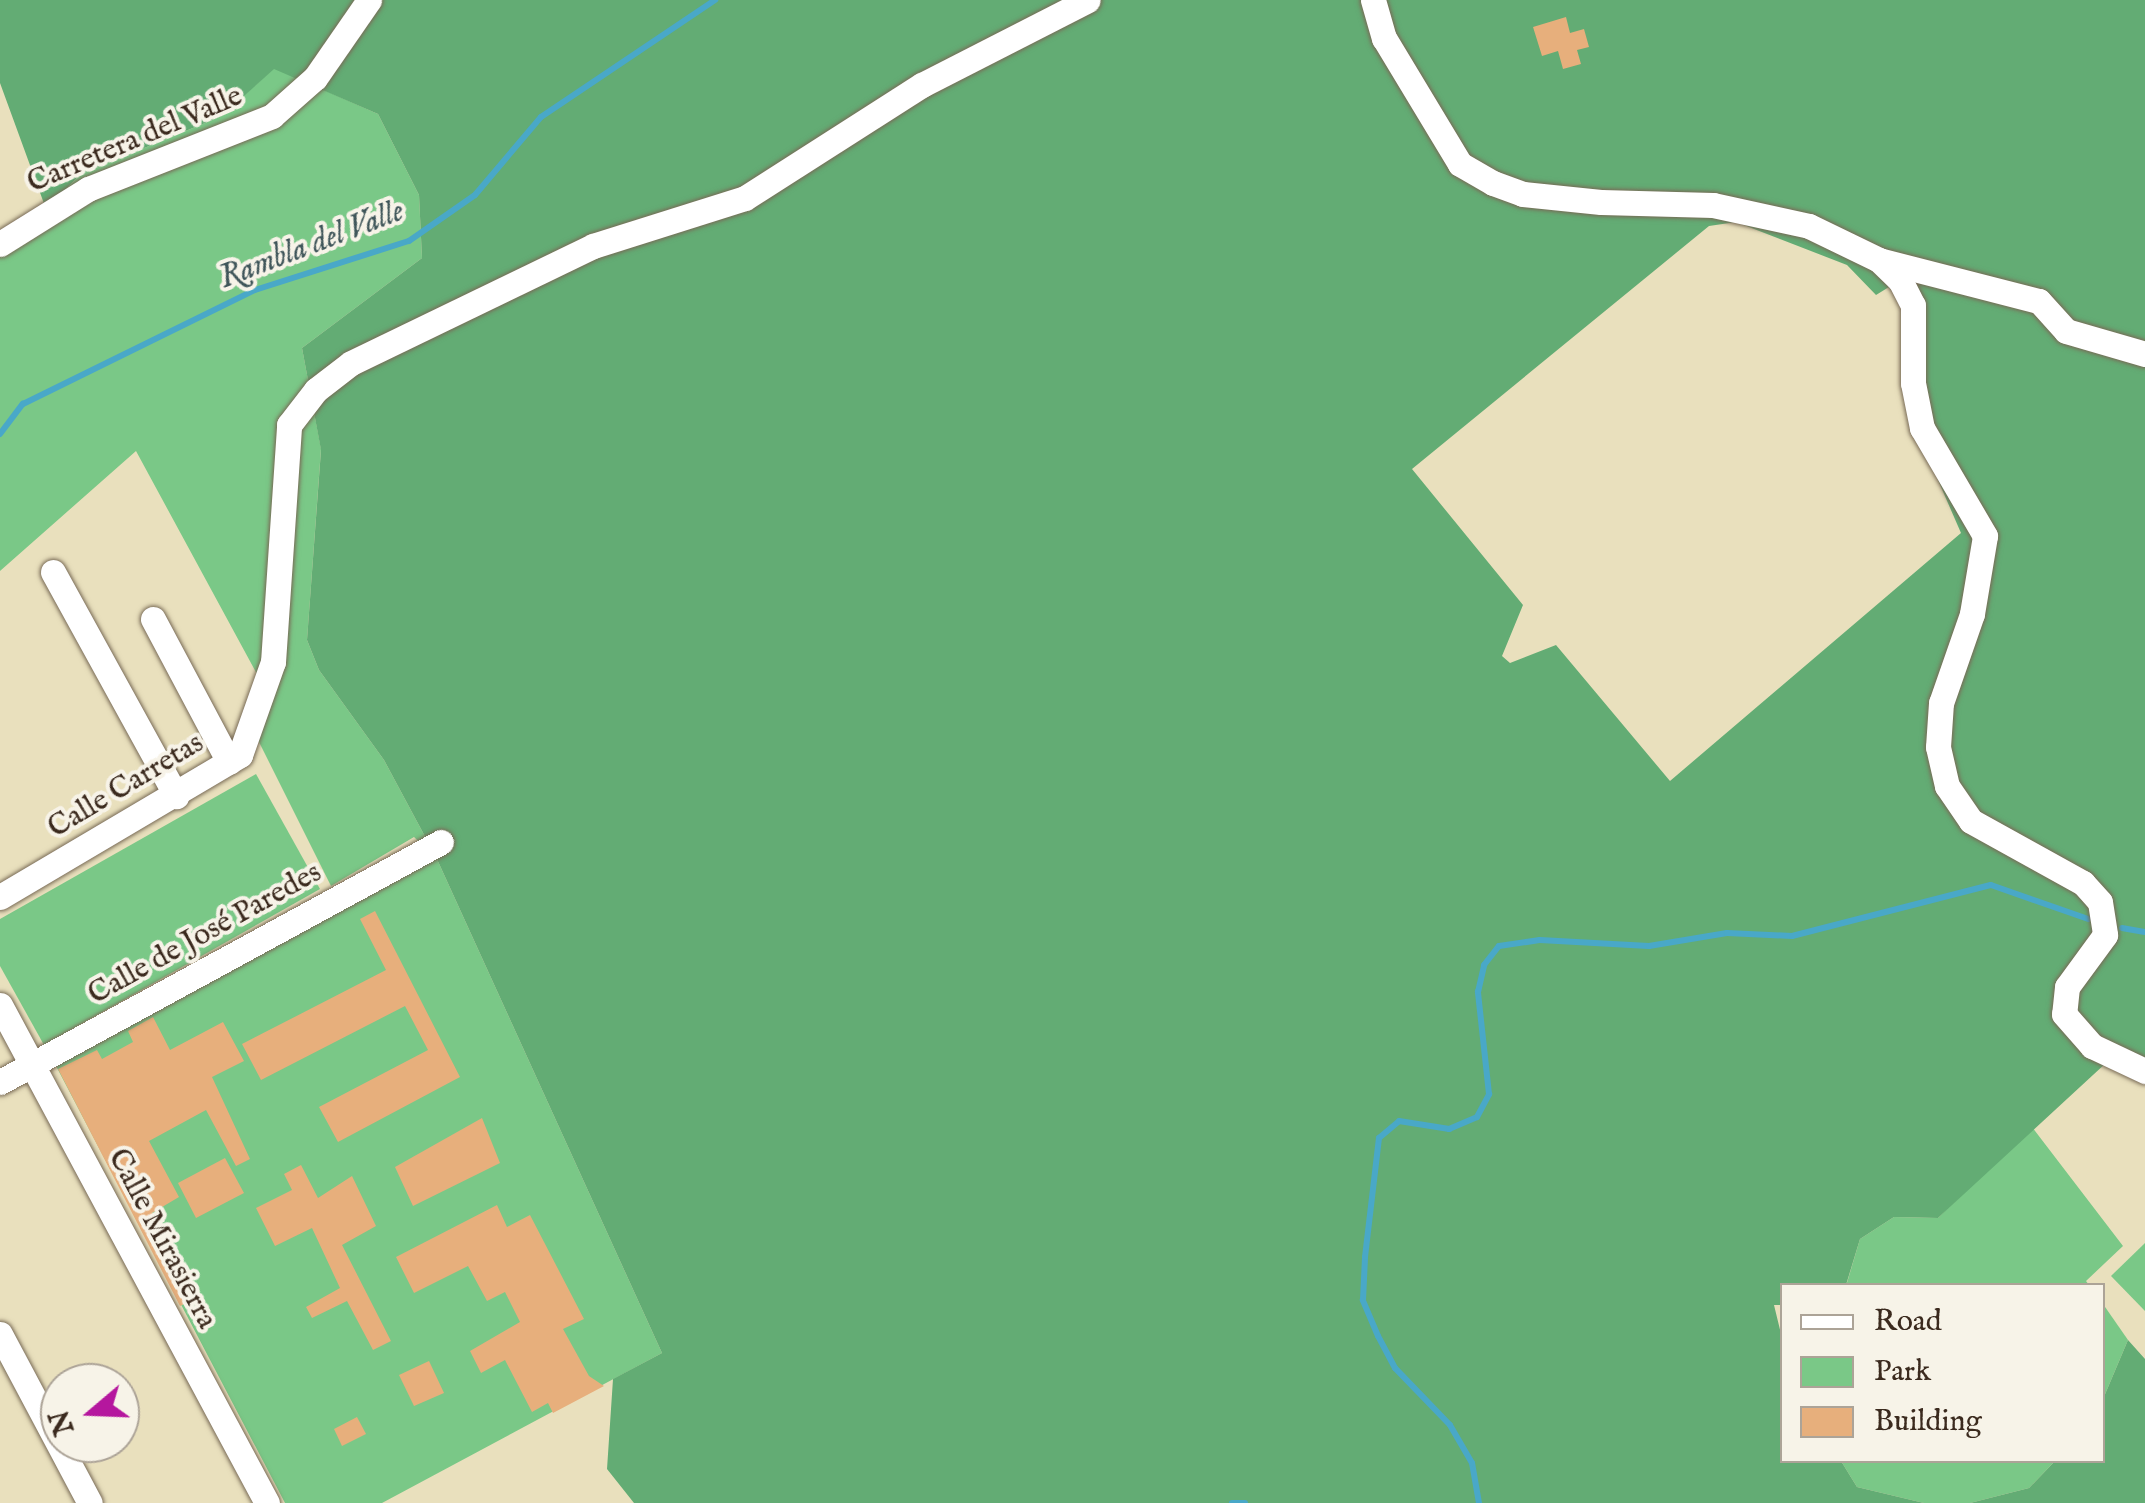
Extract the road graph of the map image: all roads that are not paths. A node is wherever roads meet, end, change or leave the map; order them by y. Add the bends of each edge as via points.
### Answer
1 (369, 0) edge
2 (1088, 0) edge
3 (1373, 0) edge
4 (0, 244) edge
5 (1879, 260) junction
6 (2145, 354) edge
7 (53, 572) dead end
8 (153, 619) dead end
9 (229, 762) junction
10 (176, 796) junction
11 (440, 842) dead end
12 (0, 898) edge
13 (0, 1005) edge
14 (32, 1065) junction
15 (2145, 1071) edge
16 (0, 1082) edge
17 (0, 1334) edge
18 (90, 1503) edge
19 (267, 1503) edge

1 - 4 street, Carretera del Valle via 315,78 272,116 88,189
2 - 9 street, Calle Carretas via 922,84 745,198 593,246 352,362 316,390 289,425 282,469 274,662 240,755
3 - 5 street via 1384,38 1460,164 1522,194 1809,226
5 - 6 street via 2039,301 2066,331
5 - 15 street via 1912,305 1913,383 1922,428 1985,536 1972,614 1941,703 1938,747 1948,786 1971,821 2083,883 2100,902 2104,935 2067,987 2064,1014 2092,1046
7 - 10 street
8 - 9 street
9 - 10 street, Calle Carretas
10 - 12 street, Calle Carretas
11 - 14 street, Calle de José Paredes
13 - 14 street, Calle Mirasierra
14 - 16 street, Calle de José Paredes
14 - 19 street, Calle Mirasierra
17 - 18 street

